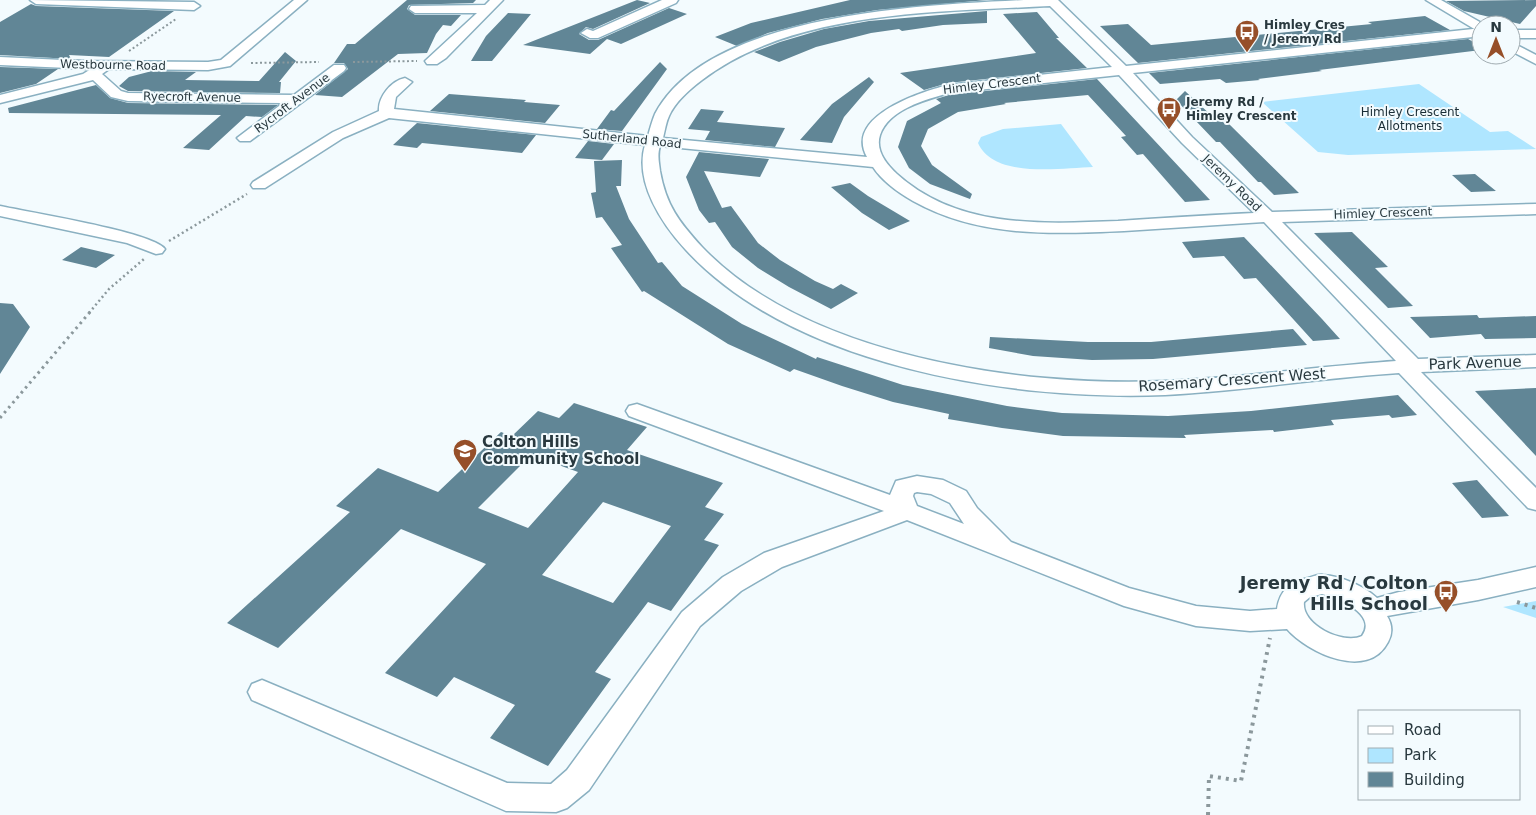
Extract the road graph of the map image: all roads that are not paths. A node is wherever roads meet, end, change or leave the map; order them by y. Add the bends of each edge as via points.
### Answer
1 (36, 0) edge
2 (301, 0) edge
3 (672, 0) edge
4 (1432, 0) edge
5 (1052, 1) edge
6 (493, 4) edge
7 (194, 6) road end
8 (414, 9) dead end
9 (1471, 26) edge
10 (1471, 32) edge
11 (1521, 34) edge
12 (1536, 34) edge
13 (594, 35) dead end
14 (1521, 52) edge
15 (1536, 60) edge
16 (0, 61) edge
17 (425, 63) dead end
18 (107, 65) junction
19 (338, 68) dead end
20 (1121, 69) junction
21 (94, 74) junction
22 (405, 82) dead end
23 (0, 99) edge
24 (298, 99) junction
25 (387, 113) junction
26 (245, 138) dead end
27 (652, 141) junction
28 (878, 163) junction
29 (259, 185) dead end
30 (1536, 209) edge
31 (0, 211) edge
32 (1268, 217) junction
33 (156, 249) dead end
34 (1536, 361) edge
35 (1409, 366) junction
36 (638, 412) dead end
37 (1536, 502) edge
38 (908, 511) junction
39 (1536, 577) edge
40 (1372, 610) junction
41 (1283, 619) junction
42 (262, 692) dead end

1 - 7 street
2 - 18 street, Westbourne Road via 225,63 208,66
3 - 13 street
4 - 9 street
5 - 20 street, Jeremy Road
5 - 27 street, Rosemary Crescent West via 877,9 759,43 716,64 687,85 672,101 655,129
6 - 8 street
6 - 17 street via 441,55
10 - 20 street, Himley Crescent
11 - 12 street
14 - 15 street
16 - 18 street, Westbourne Road
18 - 21 street
19 - 24 street, Rycroft Avenue
20 - 28 street, Himley Crescent via 965,86 920,96 893,110 877,123 871,142
20 - 32 street, Jeremy Road via 1187,140
21 - 23 street
21 - 24 street, Ryecroft Avenue via 116,94 128,97
22 - 25 street via 386,100
24 - 26 street, Rycroft Avenue
25 - 27 street, Sutherland Road
25 - 29 street via 338,135
27 - 28 street, Sutherland Road
27 - 35 street, Rosemary Crescent West via 650,170 657,197 682,237 700,256 744,291 794,321 858,347 1001,379 1093,388 1165,388
28 - 32 street, Himley Crescent via 916,196 952,212 1007,226 1045,229
30 - 32 street, Himley Crescent
31 - 33 street via 132,239
32 - 35 street, Jeremy Road
34 - 35 street, Park Avenue
35 - 37 street, Jeremy Road
36 - 38 street
38 - 41 street via 901,496 904,488 917,484 935,486 958,498 969,514 1002,547 1124,596 1187,613 1250,622
38 - 42 street via 773,560 732,584 691,619 578,780 556,798 506,797
39 - 40 street via 1399,602
40 - 41 street via 1358,597 1322,584 1305,586 1294,593
40 - 41 street via 1379,633 1374,642 1364,648 1349,650 1316,640

